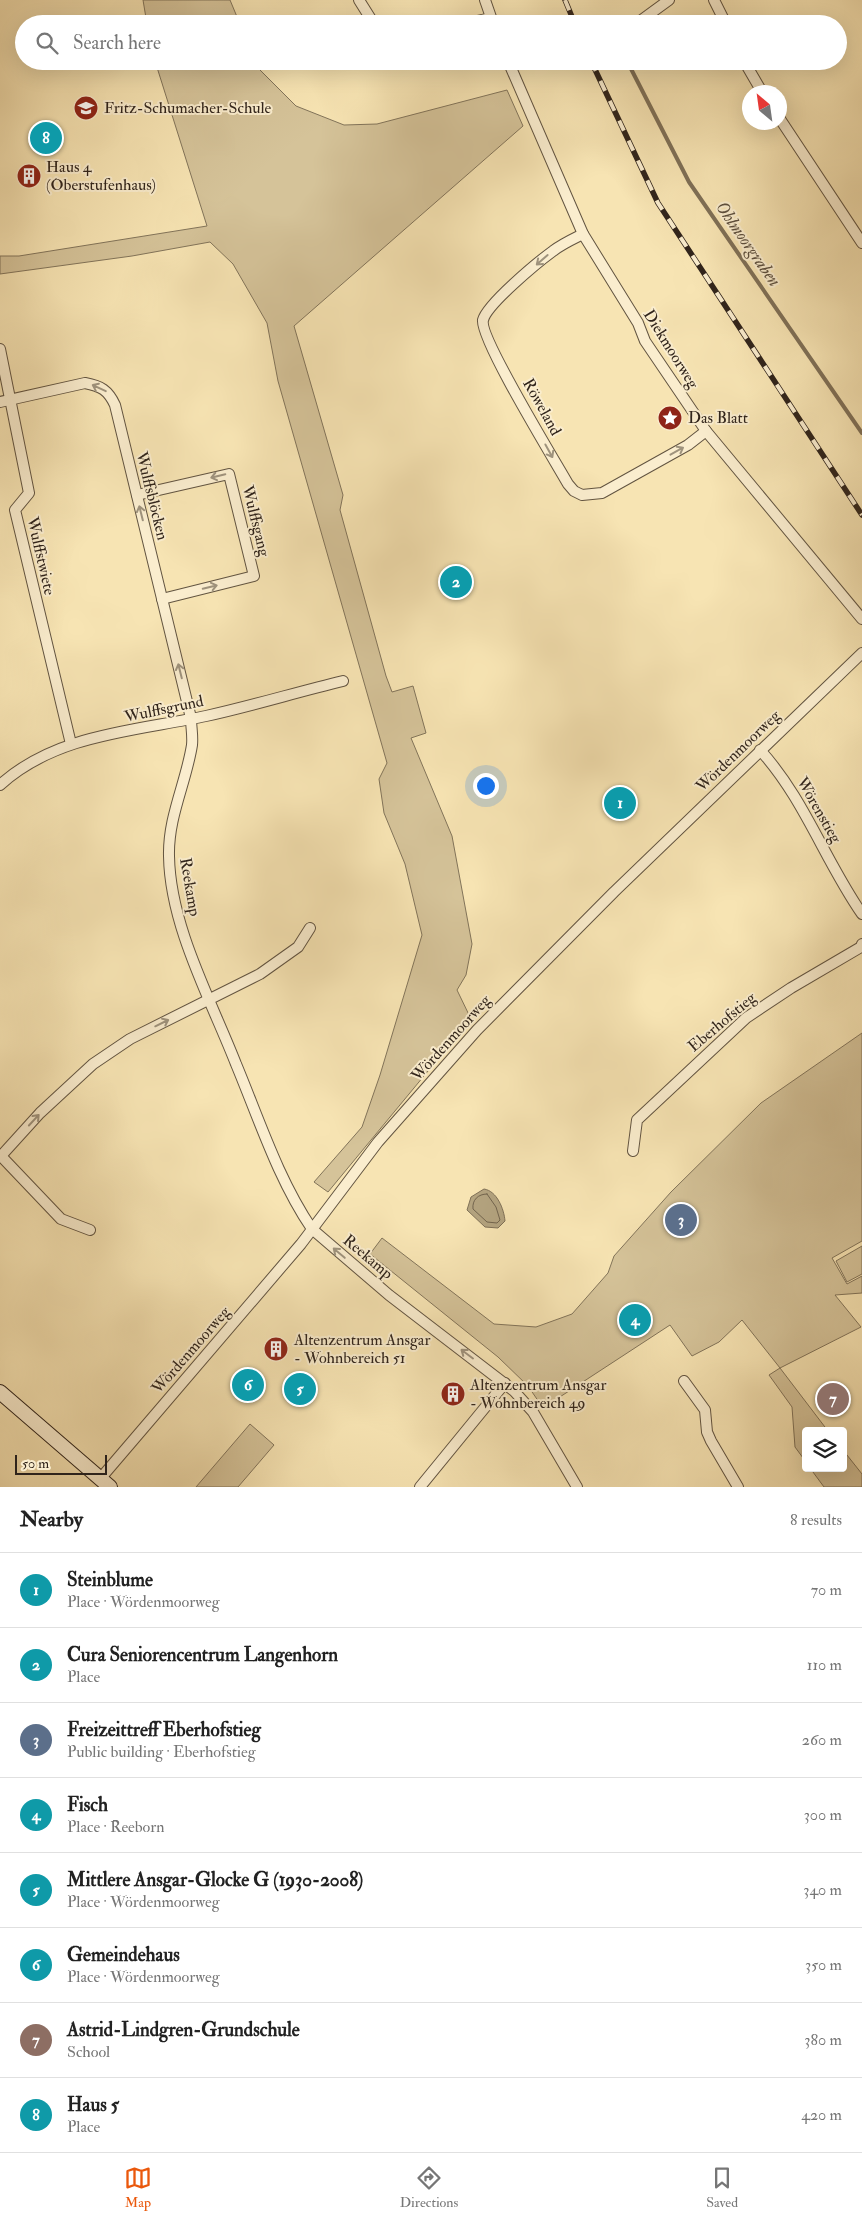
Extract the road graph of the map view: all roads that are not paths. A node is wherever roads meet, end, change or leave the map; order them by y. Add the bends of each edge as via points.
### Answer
1 (359, 0) edge
2 (485, 0) edge
3 (669, 0) edge
4 (714, 0) edge
5 (368, 15) edge
6 (490, 15) edge
7 (648, 15) edge
8 (722, 15) edge
9 (512, 70) edge
10 (749, 70) edge
11 (758, 85) edge
12 (787, 130) edge
13 (583, 234) junction
14 (862, 243) edge
15 (0, 349) edge
16 (5, 401) edge
17 (706, 431) junction
18 (137, 495) junction
19 (162, 599) junction
20 (862, 619) edge
21 (862, 653) edge
22 (343, 681) dead end
23 (191, 718) junction
24 (71, 744) junction
25 (760, 750) junction
26 (0, 785) edge
27 (862, 914) edge
28 (310, 928) dead end
29 (862, 944) edge
30 (209, 1000) junction
31 (633, 1151) dead end
32 (0, 1156) edge
33 (312, 1229) junction
34 (90, 1230) dead end
35 (684, 1381) dead end
36 (505, 1383) junction
37 (0, 1392) edge
38 (105, 1483) edge
39 (420, 1487) edge
40 (577, 1487) edge
41 (738, 1487) edge

1 - 5 street
2 - 6 street
3 - 7 street
4 - 8 street
9 - 13 street, Diekmoorweg
10 - 11 street
12 - 14 street
13 - 17 street, Diekmoorweg via 638,323 645,341
13 -> 17 street, Röweland via 554,250 487,311 483,322 485,334 498,359 568,484 582,495 602,493 688,445
15 - 16 street, Wulffstwiete
18 -> 16 street, Wulffsblöcken via 115,405 110,394 100,386 85,383
16 - 24 street, Wulffstwiete via 29,493 15,510
17 - 20 street, Diekmoorweg
19 -> 18 street, Wulffsblöcken
19 -> 18 street, Wulffsgang via 254,576 229,474
23 -> 19 street, Wulffsblöcken
21 - 25 street, Wördenmoorweg
22 - 23 street, Wulffsgrund
23 - 24 street, Wulffsgrund
23 - 30 street, Reekamp via 192,744 174,807 168,856 178,912
24 - 26 street, Wulffsgrund via 15,771
25 - 27 street, Wörenstieg via 785,782
25 - 33 street, Wördenmoorweg via 477,1030 378,1142
28 - 30 street via 298,947 260,974
29 - 31 street, Eberhofstieg via 746,1018 637,1120
32 -> 30 street via 93,1064 130,1039
30 - 33 street, Reekamp via 285,1181
32 - 34 street via 61,1219
36 -> 33 street, Reekamp via 390,1295
33 - 38 street, Wördenmoorweg
35 - 41 street via 705,1410 707,1432
36 - 39 street
36 - 40 street, Reekamp via 533,1412
37 - 38 main road

